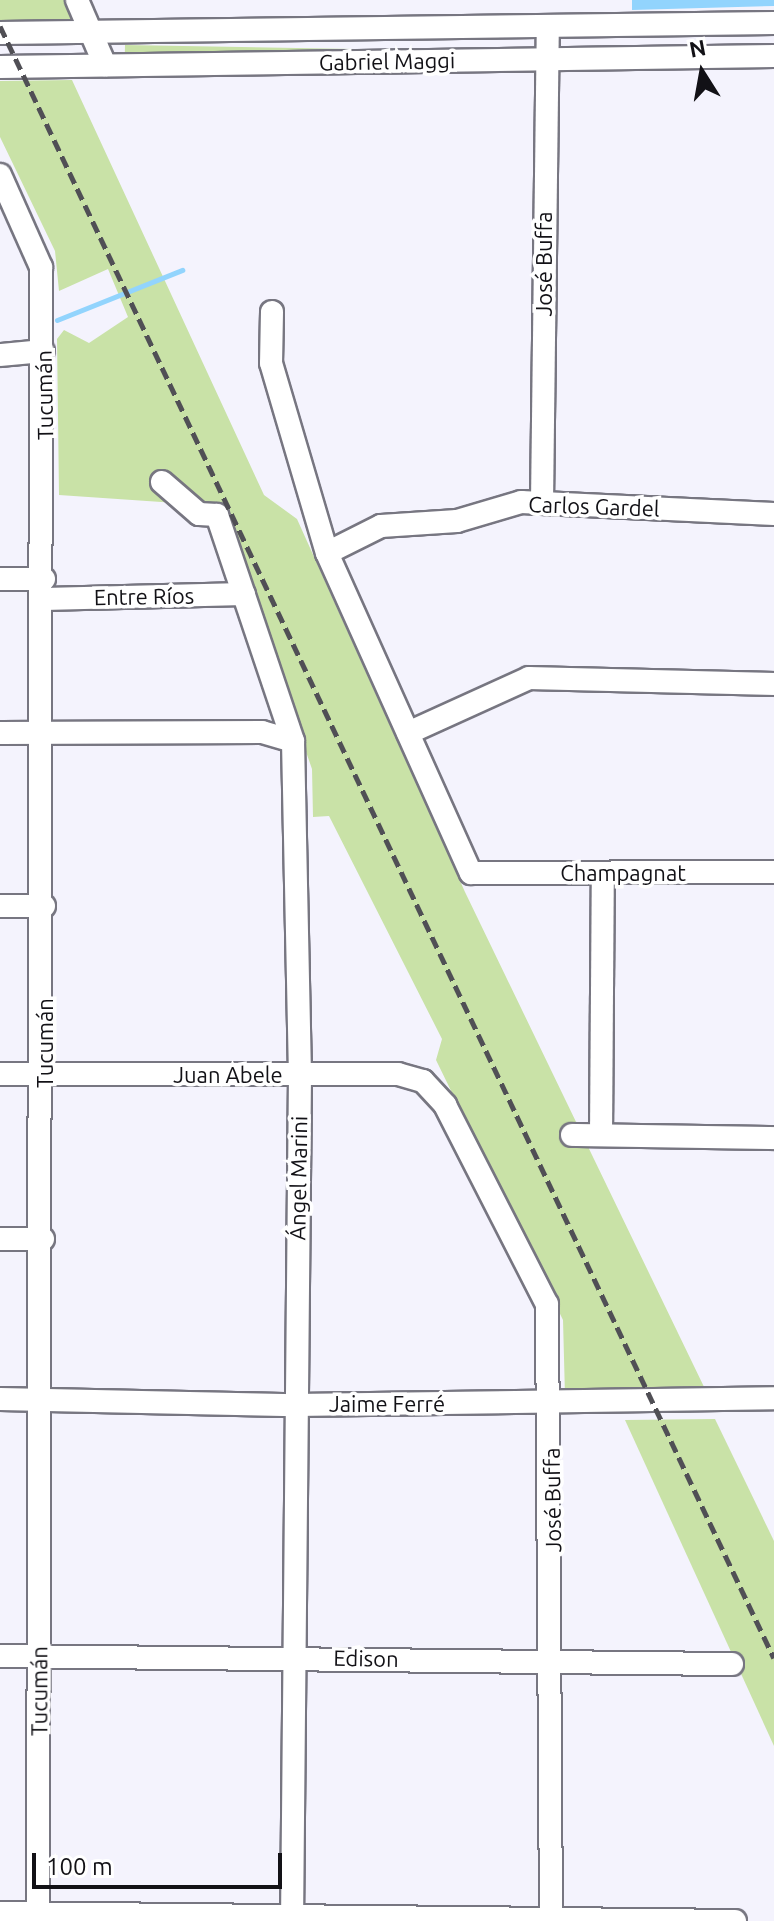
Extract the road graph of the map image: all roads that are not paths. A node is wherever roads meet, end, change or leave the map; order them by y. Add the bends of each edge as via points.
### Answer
1 (77, 0) edge
2 (774, 23) edge
3 (548, 26) junction
4 (443, 27) junction
5 (91, 32) junction
6 (0, 33) edge
7 (774, 56) edge
8 (548, 59) junction
9 (443, 60) junction
10 (105, 65) junction
11 (0, 67) edge
12 (0, 175) edge
13 (272, 312) dead end
14 (43, 351) junction
15 (0, 355) edge
16 (162, 482) dead end
17 (542, 503) junction
18 (774, 514) edge
19 (327, 553) junction
20 (0, 579) edge
21 (44, 589) junction
22 (244, 594) junction
23 (774, 684) edge
24 (0, 733) edge
25 (44, 733) junction
26 (408, 733) junction
27 (293, 741) junction
28 (774, 872) edge
29 (603, 873) junction
30 (0, 906) edge
31 (44, 906) junction
32 (0, 1074) edge
33 (45, 1075) junction
34 (300, 1075) junction
35 (445, 1105) joint
36 (572, 1135) dead end
37 (601, 1135) junction
38 (774, 1138) edge
39 (0, 1239) edge
40 (43, 1239) junction
41 (774, 1398) edge
42 (0, 1399) edge
43 (42, 1399) junction
44 (550, 1403) junction
45 (295, 1405) junction
46 (0, 1656) edge
47 (39, 1657) junction
48 (293, 1657) junction
49 (555, 1661) junction
50 (732, 1664) dead end
51 (0, 1913) edge
52 (38, 1917) edge
53 (292, 1917) edge
54 (551, 1919) edge
55 (735, 1921) edge

1 - 5 street
2 - 3 street, Gabriel Maggi
3 - 4 street, Gabriel Maggi
3 - 8 street, José Buffa
4 - 5 street, Gabriel Maggi
4 - 9 street
5 - 6 street, Gabriel Maggi
5 - 10 street
7 - 8 street, Gabriel Maggi
8 - 9 street, Gabriel Maggi
8 - 17 street, José Buffa
9 - 10 street, Gabriel Maggi
10 - 11 street, Gabriel Maggi
12 - 14 street, Tucumán via 38,255
13 - 19 street via 271,363
14 - 15 street
14 - 21 street, Tucumán
16 - 22 street, Ángel Marini via 191,509 217,515
17 - 18 street, Carlos Gardel
17 - 19 street, Carlos Gardel via 457,521 403,520
19 - 26 street
20 - 21 street, Entre Ríos
21 - 22 street, Entre Ríos
21 - 25 street, Tucumán
22 - 27 street, Ángel Marini
23 - 26 street via 529,678
24 - 25 street
25 - 27 street via 262,732
25 - 31 street, Tucumán
26 - 29 street, Champagnat via 471,873
27 - 34 street, Ángel Marini
28 - 29 street, Champagnat
29 - 37 street
30 - 31 street
31 - 33 street, Tucumán
32 - 33 street, Juan Abele
33 - 34 street, Juan Abele
33 - 40 street, Tucumán
34 - 35 street, Juan Abele via 398,1074 423,1081
34 - 45 street, Ángel Marini
35 - 44 street, José Buffa via 547,1304
36 - 37 street
37 - 38 street
39 - 40 street
40 - 43 street, Tucumán
41 - 44 street, Jaime Ferré
42 - 43 street, Jaime Ferré
43 - 45 street, Jaime Ferré
43 - 47 street, Tucumán
44 - 45 street, Jaime Ferré
44 - 49 street, José Buffa
45 - 48 street, Ángel Marini
46 - 47 street, Edison
47 - 48 street, Edison
47 - 52 street, Tucumán
48 - 49 street, Edison
48 - 53 street, Ángel Marini
49 - 50 street, Edison
49 - 54 street, José Buffa
51 - 52 street
52 - 53 street
53 - 54 street
54 - 55 street

